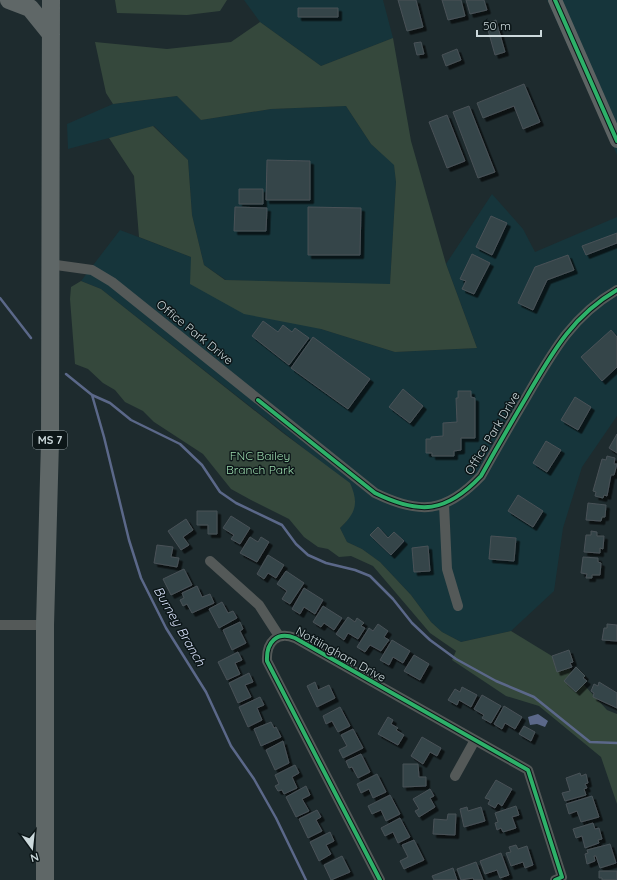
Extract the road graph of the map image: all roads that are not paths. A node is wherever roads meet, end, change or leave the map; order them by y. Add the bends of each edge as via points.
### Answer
1 (7, 0) edge
2 (51, 0) edge
3 (555, 0) edge
4 (0, 2) edge
5 (51, 34) junction
6 (617, 141) edge
7 (49, 264) junction
8 (617, 290) edge
9 (444, 504) junction
10 (210, 561) dead end
11 (458, 606) dead end
12 (0, 625) edge
13 (45, 625) junction
14 (279, 636) junction
15 (475, 740) junction
16 (455, 776) dead end
17 (45, 880) edge
18 (380, 880) edge
19 (556, 880) edge

1 - 4 street
1 - 5 highway via 30,8
2 - 5 highway, MS 7
3 - 6 street
5 - 7 highway, MS 7
7 - 9 street, Office Park Drive via 92,270 112,282 375,493 393,502 412,507
7 - 13 highway, MS 7 via 50,442
8 - 9 street, Office Park Drive via 588,310 560,340 481,476 465,493
9 - 11 street via 447,569
10 - 14 street via 259,605
12 - 13 street
13 - 17 highway, MS 7
14 - 15 street, Nottiingham Drive via 295,638
14 - 18 street, Nottiingham Drive via 271,643 267,661
15 - 16 street
15 - 19 street, Nottiingham Drive via 528,770 562,878

